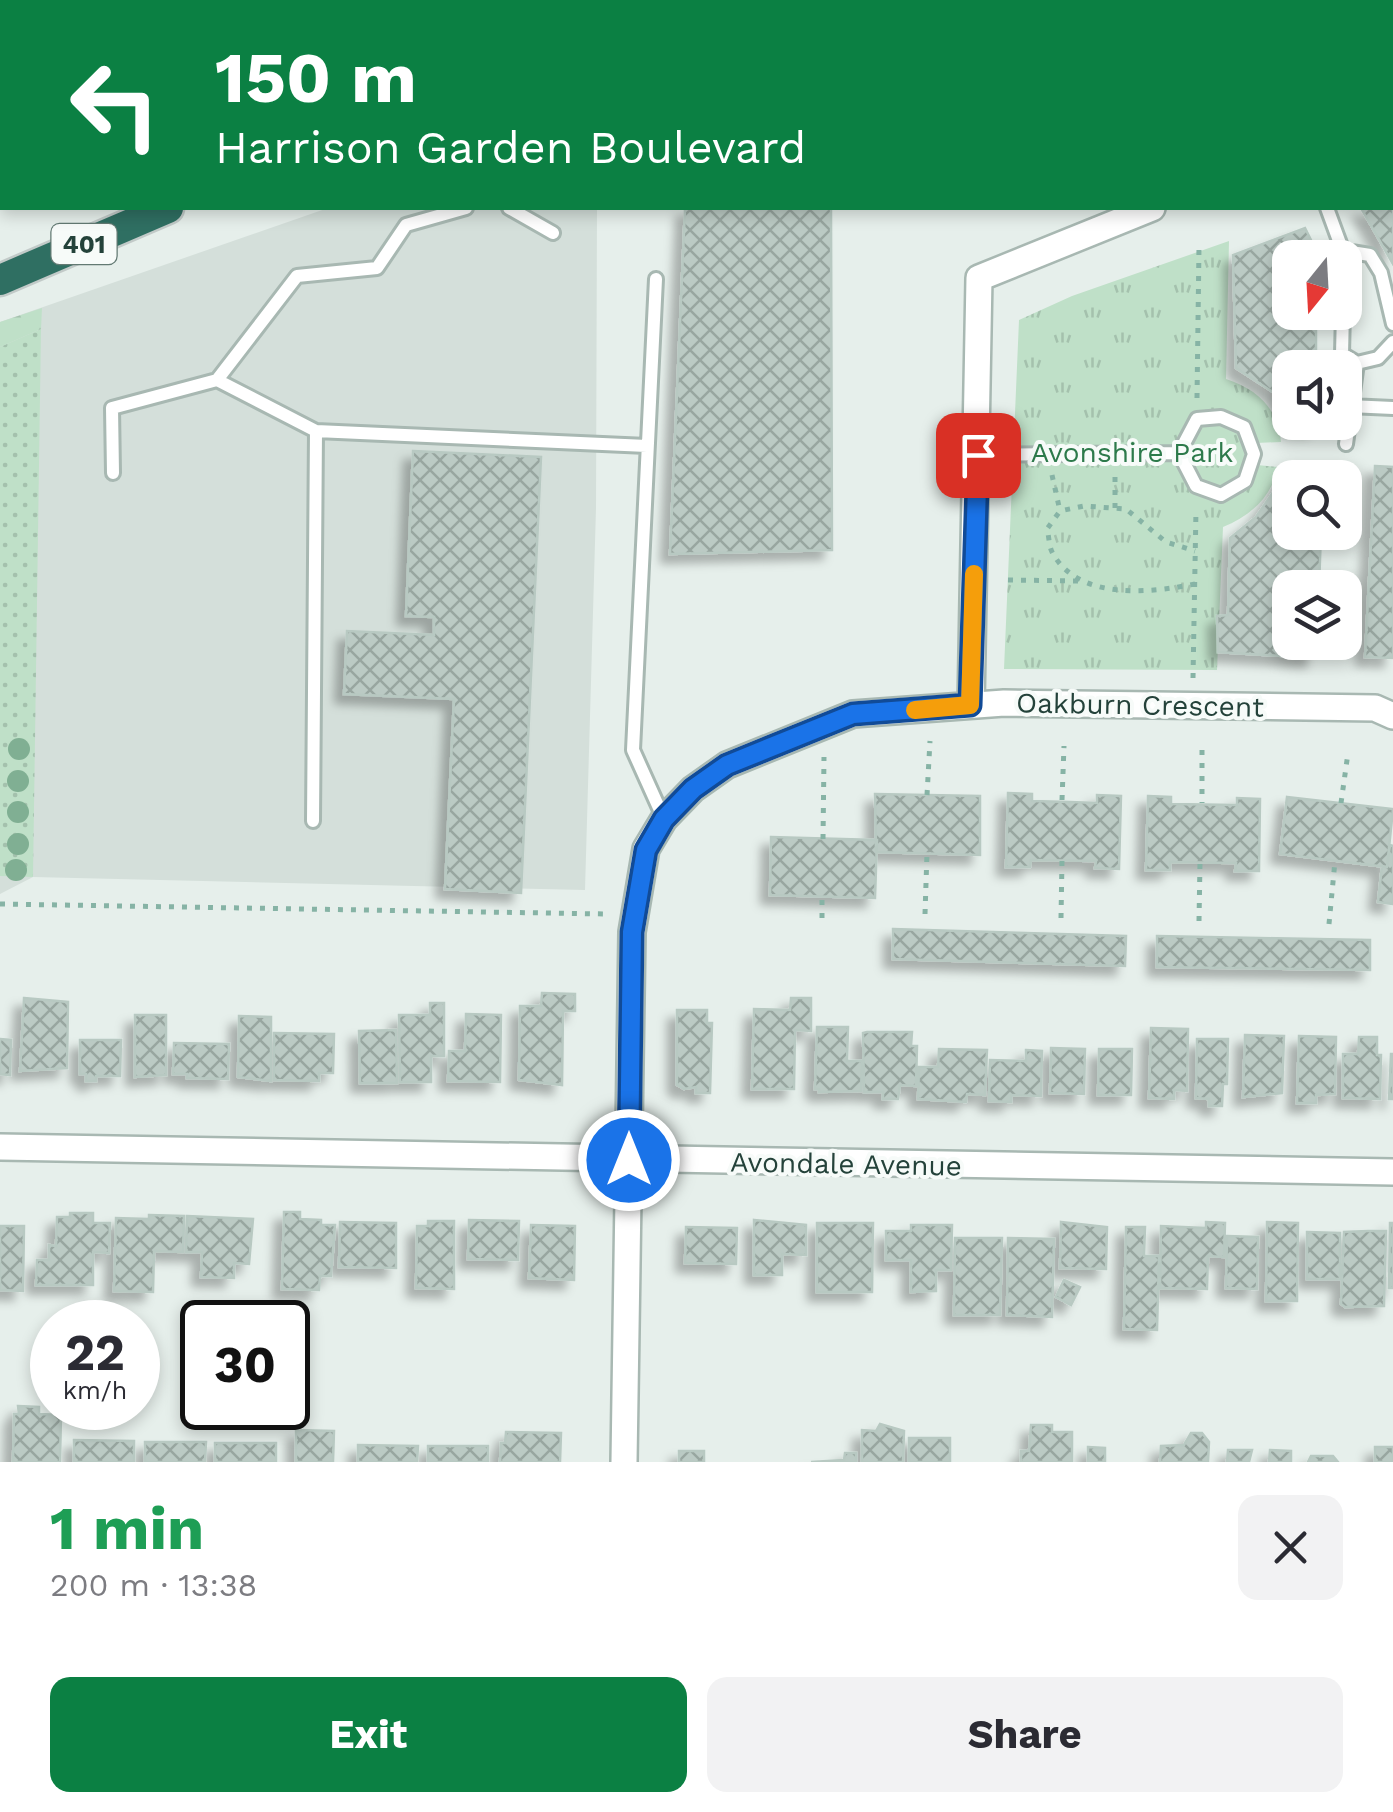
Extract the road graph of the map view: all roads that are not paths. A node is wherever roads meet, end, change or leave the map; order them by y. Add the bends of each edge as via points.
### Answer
1 (163, 210) edge
2 (459, 210) edge
3 (513, 210) edge
4 (1147, 210) edge
5 (1328, 210) edge
6 (553, 233) dead end
7 (1340, 240) edge
8 (1362, 255) edge
9 (656, 279) dead end
10 (0, 280) edge
11 (1393, 324) edge
12 (1393, 342) edge
13 (1362, 362) edge
14 (217, 380) junction
15 (1362, 407) edge
16 (1393, 408) edge
17 (316, 430) junction
18 (1346, 440) edge
19 (1346, 444) dead end
20 (647, 446) junction
21 (1178, 452) junction
22 (978, 455) junction
23 (113, 473) dead end
24 (970, 705) junction
25 (1393, 716) edge
26 (664, 819) junction
27 (313, 821) dead end
28 (0, 1147) edge
29 (629, 1160) junction
30 (1393, 1172) edge
31 (624, 1462) edge

1 - 10 highway, 401
2 - 14 lane via 406,225 377,268 296,276
3 - 6 lane
4 - 22 street via 979,278
5 - 7 lane
8 - 11 lane via 1370,255 1381,273
9 - 20 lane
12 - 13 lane via 1378,358
14 - 17 lane
14 - 23 lane via 112,408
15 - 16 lane
17 - 20 lane
17 - 27 lane
18 - 19 lane
20 - 26 lane via 633,750
21 - 21 lane via 1196,486 1221,495 1245,480 1254,454 1244,426 1220,417 1197,419
21 - 22 lane
22 - 24 street
24 - 25 street, Oakburn Crescent via 1375,708
24 - 26 street, Oakburn Crescent via 853,714 727,765
26 - 29 street, Oakburn Crescent via 646,850 636,914
28 - 29 street, Avondale Avenue
29 - 30 street, Avondale Avenue
29 - 31 street, Oakburn Crescent

